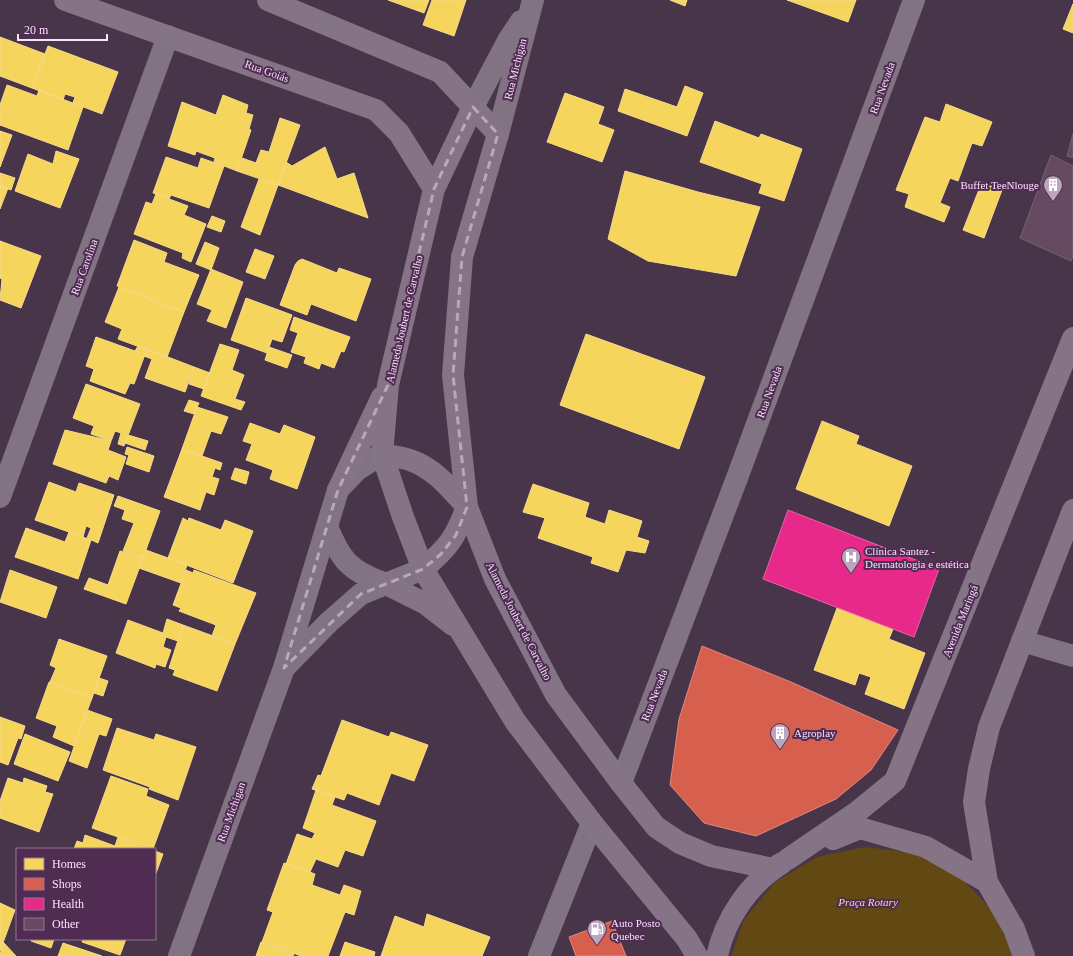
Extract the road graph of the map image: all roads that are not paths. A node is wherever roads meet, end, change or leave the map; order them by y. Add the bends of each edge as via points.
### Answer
1 (65, 0) edge
2 (268, 0) edge
3 (914, 0) edge
4 (532, 2) edge
5 (168, 36) junction
6 (473, 107) junction
7 (498, 134) junction
8 (434, 188) junction
9 (1073, 338) edge
10 (388, 385) junction
11 (382, 454) junction
12 (338, 490) junction
13 (0, 497) edge
14 (467, 507) junction
15 (1073, 510) edge
16 (327, 526) junction
17 (423, 569) junction
18 (384, 583) junction
19 (464, 634) junction
20 (1022, 641) junction
21 (1073, 656) edge
22 (284, 668) junction
23 (621, 783) junction
24 (592, 823) junction
25 (781, 864) junction
26 (987, 882) junction
27 (179, 956) edge
28 (538, 956) edge
29 (697, 956) edge
30 (717, 956) edge
31 (1024, 956) edge

1 - 5 main road, Rua Goiás
2 - 6 main road via 440,72
3 - 23 street, Rua Nevada
4 - 6 street, Rua Michigan
4 - 7 street, Rua Michigan
5 - 8 main road, Rua Goiás via 376,110 399,133
5 - 13 street, Rua Carolina
6 - 7 main road
6 - 8 main road, Alameda Joubert de Carvalho
7 - 14 main road, Alameda Joubert de Carvalho via 462,257 453,376
8 - 10 main road, Alameda Joubert de Carvalho
9 - 25 main road, Avenida Maringá via 895,780 857,812
10 - 11 main road, Alameda Joubert de Carvalho
10 - 12 main road
11 - 12 street, Rua Michigan via 357,470
11 - 14 main road via 410,460 428,469
11 - 17 main road, Alameda Joubert de Carvalho
12 - 16 street, Rua Michigan
14 - 17 main road via 456,536 441,554
14 - 23 main road, Alameda Joubert de Carvalho via 495,579 556,694
15 - 20 main road
16 - 18 street via 337,550 352,567 367,577
16 - 22 street, Rua Michigan
17 - 18 street, Rua Michigan
17 - 19 main road, Alameda Joubert de Carvalho
18 - 19 main road via 426,604
18 - 22 street, Rua Michigan via 361,594
19 - 24 main road, Alameda Joubert de Carvalho via 515,721
20 - 21 street
20 - 26 main road via 989,727 974,802
22 - 27 street, Rua Michigan
23 - 25 main road, Alameda Joubert de Carvalho via 656,826 680,843 711,856
24 - 28 street
24 - 29 main road, Alameda Joubert de Carvalho via 687,939
25 - 26 main road via 860,828 926,847
25 - 30 main road via 742,900 721,938
26 - 31 main road via 1014,929

